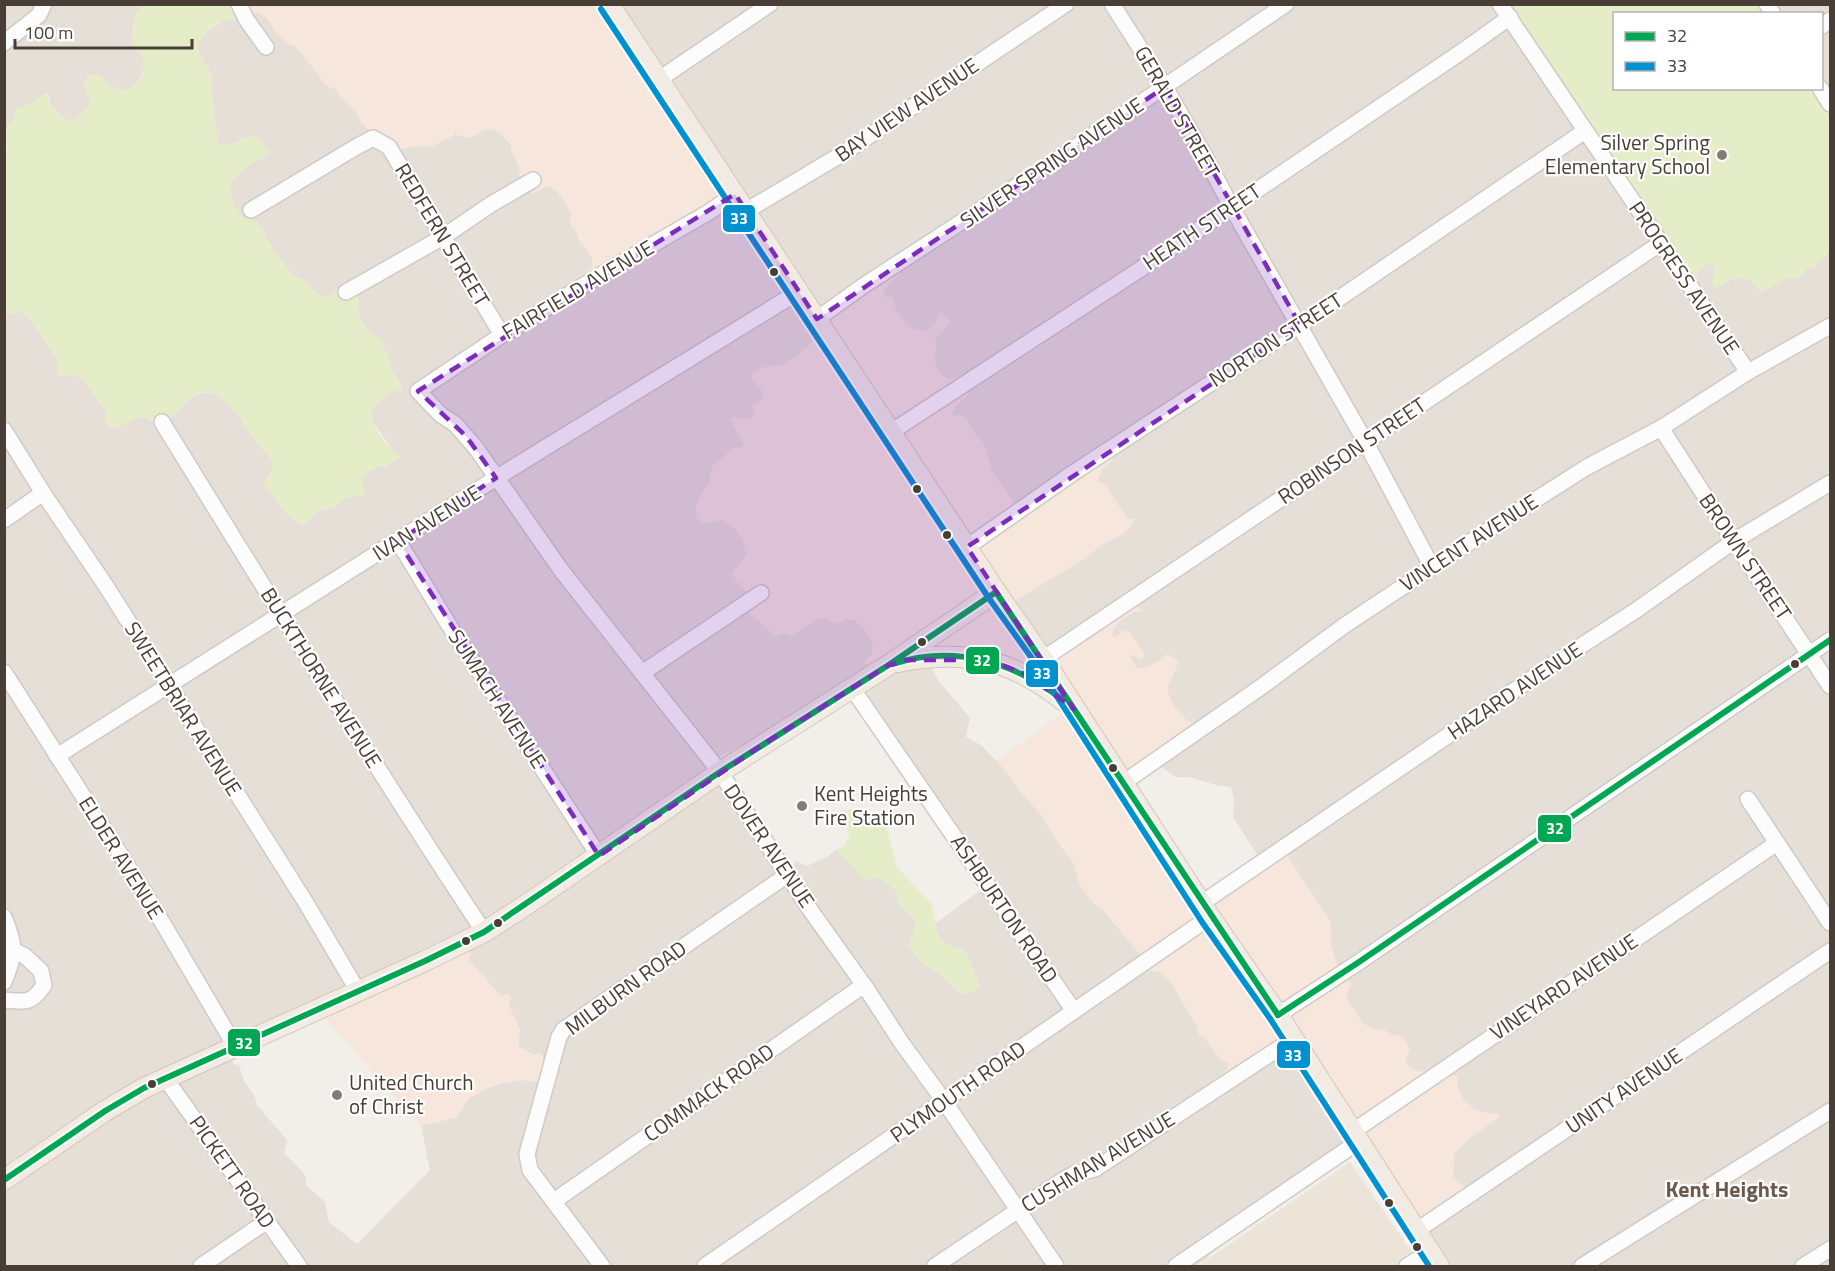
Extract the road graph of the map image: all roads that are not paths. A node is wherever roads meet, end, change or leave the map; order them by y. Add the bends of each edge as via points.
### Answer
1 (44, 4) edge
2 (239, 4) edge
3 (609, 4) edge
4 (770, 4) edge
5 (1066, 4) edge
6 (1112, 4) edge
7 (1286, 4) edge
8 (1505, 11) edge
9 (4, 43) edge
10 (266, 47) dead end
11 (658, 80) junction
12 (1165, 87) junction
13 (1821, 90) edge
14 (1830, 104) edge
15 (1585, 131) junction
16 (532, 180) dead end
17 (735, 194) junction
18 (1232, 208) junction
19 (250, 210) dead end
20 (746, 212) junction
21 (443, 237) junction
22 (1661, 243) junction
23 (346, 292) dead end
24 (798, 292) junction
25 (817, 320) junction
26 (1300, 325) junction
27 (1830, 326) edge
28 (502, 335) junction
29 (1748, 372) junction
30 (422, 387) joint
31 (162, 423) dead end
32 (1661, 428) junction
33 (4, 430) edge
34 (891, 432) junction
35 (1365, 441) junction
36 (496, 478) junction
37 (1830, 483) edge
38 (43, 493) junction
39 (4, 520) edge
40 (398, 541) junction
41 (1734, 541) junction
42 (966, 547) junction
43 (1432, 567) junction
44 (761, 592) dead end
45 (996, 592) junction
46 (280, 614) junction
47 (1830, 640) edge
48 (1810, 654) junction
49 (1043, 659) junction
50 (886, 666) junction
51 (4, 672) edge
52 (642, 673) junction
53 (168, 686) junction
54 (1830, 686) edge
55 (852, 688) junction
56 (1074, 709) junction
57 (57, 756) junction
58 (720, 772) junction
59 (1123, 783) junction
60 (1748, 799) dead end
61 (1777, 843) junction
62 (599, 856) junction
63 (787, 875) junction
64 (1206, 910) junction
65 (4, 917) edge
66 (1830, 923) edge
67 (484, 932) junction
68 (14, 950) junction
69 (1830, 951) edge
70 (4, 982) edge
71 (864, 985) junction
72 (358, 991) junction
73 (4, 1000) edge
74 (1074, 1011) junction
75 (1278, 1015) junction
76 (1293, 1039) junction
77 (235, 1046) junction
78 (165, 1078) junction
79 (944, 1101) junction
80 (1830, 1111) edge
81 (1355, 1137) junction
82 (4, 1180) edge
83 (554, 1201) junction
84 (1019, 1209) junction
85 (267, 1221) junction
86 (1416, 1231) junction
87 (1830, 1249) edge
88 (1434, 1259) edge
89 (201, 1266) edge
90 (299, 1266) edge
91 (602, 1266) edge
92 (705, 1266) edge
93 (935, 1266) edge
94 (1056, 1266) edge
95 (1176, 1266) edge
96 (1407, 1266) edge
97 (1582, 1266) edge
98 (1803, 1266) edge

1 - 9 street via 39,15
2 - 10 street
3 - 11 main road
4 - 11 street
5 - 20 street, BAY VIEW AVENUE via 842,154
6 - 12 street, GERALD STREET
7 - 12 street, SILVER SPRING AVENUE
8 - 15 street, PROGRESS AVENUE
8 - 18 street, HEATH STREET
11 - 17 main road
12 - 18 street, GERALD STREET
12 - 25 street, SILVER SPRING AVENUE
13 - 14 street
15 - 22 street, PROGRESS AVENUE
15 - 26 street, NORTON STREET
16 - 21 street
17 - 20 main road
17 - 28 street, FAIRFIELD AVENUE
18 - 26 street, GERALD STREET
18 - 34 street, HEATH STREET
19 - 21 street, REDFERN STREET via 373,138 389,147
20 - 24 main road
21 - 23 street
21 - 28 street, REDFERN STREET
22 - 29 street, PROGRESS AVENUE
22 - 35 street, ROBINSON STREET
24 - 25 main road
24 - 36 street, IVAN AVENUE
25 - 34 main road
26 - 35 street, GERALD STREET
26 - 42 street, NORTON STREET
27 - 29 street, VINCENT AVENUE
28 - 30 street, FAIRFIELD AVENUE
29 - 32 street, VINCENT AVENUE
30 - 36 street, DOVER AVENUE via 418,391 466,436
31 - 46 street, BUCKTHORNE AVENUE
32 - 41 street, BROWN STREET
32 - 43 street, VINCENT AVENUE via 1587,467
33 - 38 street, SWEETBRIAR AVENUE
34 - 42 main road
35 - 43 street, GERALD STREET
35 - 49 street, ROBINSON STREET
36 - 40 street, IVAN AVENUE
36 - 52 street, DOVER AVENUE via 561,570
37 - 41 street, HAZARD AVENUE
38 - 39 street
38 - 53 street, SWEETBRIAR AVENUE
40 - 46 street, IVAN AVENUE
40 - 62 street, SUMACH AVENUE
41 - 48 street, BROWN STREET
41 - 64 street, HAZARD AVENUE via 1546,668
42 - 45 main road
43 - 59 street, VINCENT AVENUE
44 - 52 street
45 - 49 main road
45 - 50 main road
46 - 53 street, IVAN AVENUE
46 - 67 street, BUCKTHORNE AVENUE
47 - 48 street
48 - 54 street, BROWN STREET
48 - 75 street
49 - 56 main road
50 - 55 main road
50 - 56 main road via 940,657 990,660 1027,675
51 - 57 street, ELDER AVENUE
52 - 58 street, DOVER AVENUE
53 - 57 street, IVAN AVENUE
53 - 72 street, SWEETBRIAR AVENUE
55 - 58 main road
55 - 74 street, ASHBURTON ROAD
56 - 59 main road
57 - 77 street, ELDER AVENUE via 148,898
58 - 62 main road
58 - 63 street, DOVER AVENUE
59 - 64 main road
60 - 61 street
61 - 66 street
61 - 81 street, VINEYARD AVENUE
62 - 67 main road
63 - 71 street, DOVER AVENUE
63 - 83 street, MILBURN ROAD via 563,1030 527,1154 530,1170
64 - 74 street, PLYMOUTH ROAD
64 - 75 main road
65 - 68 street
67 - 72 main road
68 - 70 street
68 - 73 street via 41,971 44,985 27,1002
69 - 86 street, UNITY AVENUE
71 - 79 street, DOVER AVENUE
71 - 83 street, COMMACK ROAD
72 - 77 main road
74 - 79 street, PLYMOUTH ROAD
75 - 76 main road
76 - 81 main road
76 - 84 street, CUSHMAN AVENUE via 1095,1169 1074,1174
77 - 78 main road
78 - 82 main road via 105,1111
78 - 85 street, PICKETT ROAD
79 - 84 street, DOVER AVENUE
79 - 92 street, PLYMOUTH ROAD
80 - 97 street
81 - 86 main road
81 - 95 street, VINEYARD AVENUE
83 - 91 street, MILBURN ROAD
84 - 93 street, CUSHMAN AVENUE
84 - 94 street, DOVER AVENUE
85 - 89 street
85 - 90 street, PICKETT ROAD
86 - 88 main road
87 - 98 street
88 - 96 street

